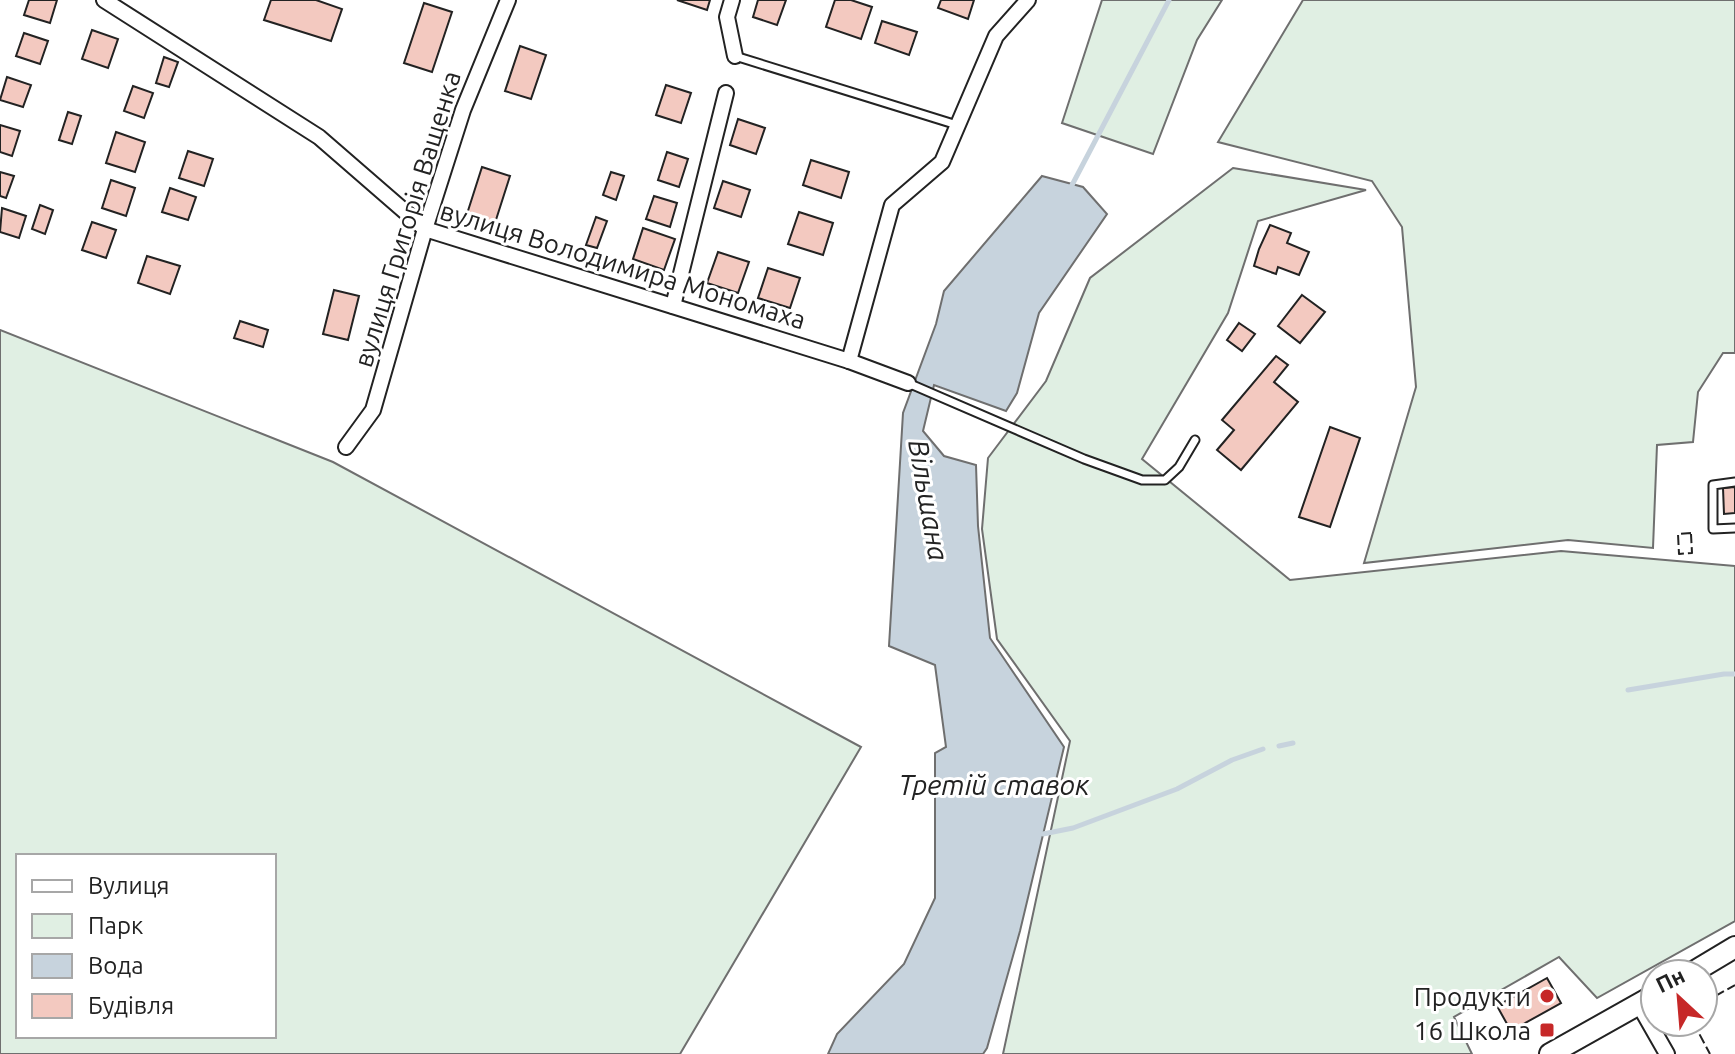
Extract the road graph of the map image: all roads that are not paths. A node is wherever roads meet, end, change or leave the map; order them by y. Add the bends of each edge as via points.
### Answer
1 (104, 0) edge
2 (508, 0) edge
3 (732, 0) edge
4 (1028, 0) edge
5 (735, 56) joint
6 (726, 93) dead end
7 (957, 125) junction
8 (425, 229) junction
9 (673, 306) junction
10 (849, 361) junction
11 (908, 383) joint
12 (1195, 440) dead end
13 (346, 447) dead end
14 (1735, 482) edge
15 (1735, 528) edge
16 (1735, 947) edge
17 (1717, 958) edge
18 (1639, 1004) edge
19 (1550, 1054) edge

1 - 8 street, вулиця Володимира Мономаха via 319,137
2 - 8 street, вулиця Григорія Ващенка via 463,110
3 - 5 street via 727,17
4 - 7 street via 996,36
5 - 7 lane
6 - 9 street
7 - 10 street via 942,162 892,205
8 - 9 street, вулиця Володимира Мономаха
8 - 13 street, вулиця Григорія Ващенка via 373,410
9 - 10 street, вулиця Володимира Мономаха
10 - 11 street, вулиця Володимира Мономаха
11 - 12 lane via 1142,480 1165,480
14 - 15 lane via 1713,485 1713,529
16 - 17 street
18 - 19 street

